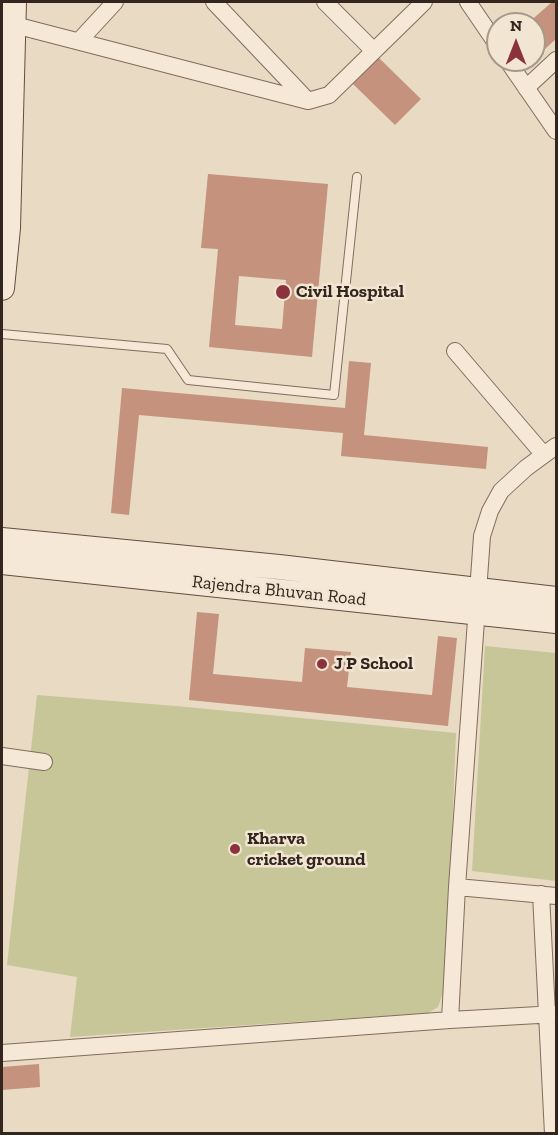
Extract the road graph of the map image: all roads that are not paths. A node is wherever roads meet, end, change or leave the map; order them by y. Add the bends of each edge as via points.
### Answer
1 (115, 2) edge
2 (214, 2) edge
3 (325, 2) edge
4 (424, 2) edge
5 (468, 2) edge
6 (10, 16) edge
7 (486, 28) edge
8 (80, 40) junction
9 (374, 51) junction
10 (556, 60) edge
11 (515, 72) edge
12 (526, 88) junction
13 (308, 100) junction
14 (556, 131) edge
15 (357, 177) dead end
16 (5, 227) edge
17 (2, 288) edge
18 (2, 334) edge
19 (454, 351) dead end
20 (550, 450) edge
21 (2, 540) edge
22 (2, 562) edge
23 (308, 570) junction
24 (305, 594) junction
25 (556, 599) edge
26 (477, 601) junction
27 (556, 621) edge
28 (2, 756) edge
29 (44, 762) dead end
30 (457, 887) junction
31 (549, 895) edge
32 (552, 1014) edge
33 (450, 1020) junction
34 (2, 1053) edge
35 (553, 1134) edge

1 - 8 street
2 - 13 street
3 - 9 street
4 - 9 street
5 - 7 street
6 - 8 street
6 - 16 street
8 - 13 street
9 - 13 street via 329,95
10 - 12 street
11 - 12 street
12 - 14 street
15 - 18 lane via 334,395 188,380 167,349
16 - 17 street
19 - 20 street
20 - 26 street via 501,491 490,511 482,536
21 - 23 street
22 - 24 street, Rajendra Bhuvan Road
23 - 24 street
23 - 26 street
24 - 26 street, Rajendra Bhuvan Road
25 - 26 street
26 - 27 street, Rajendra Bhuvan Road
26 - 30 street
28 - 29 street
30 - 31 street
30 - 33 street
31 - 32 street
32 - 33 street
32 - 35 street
33 - 34 street

